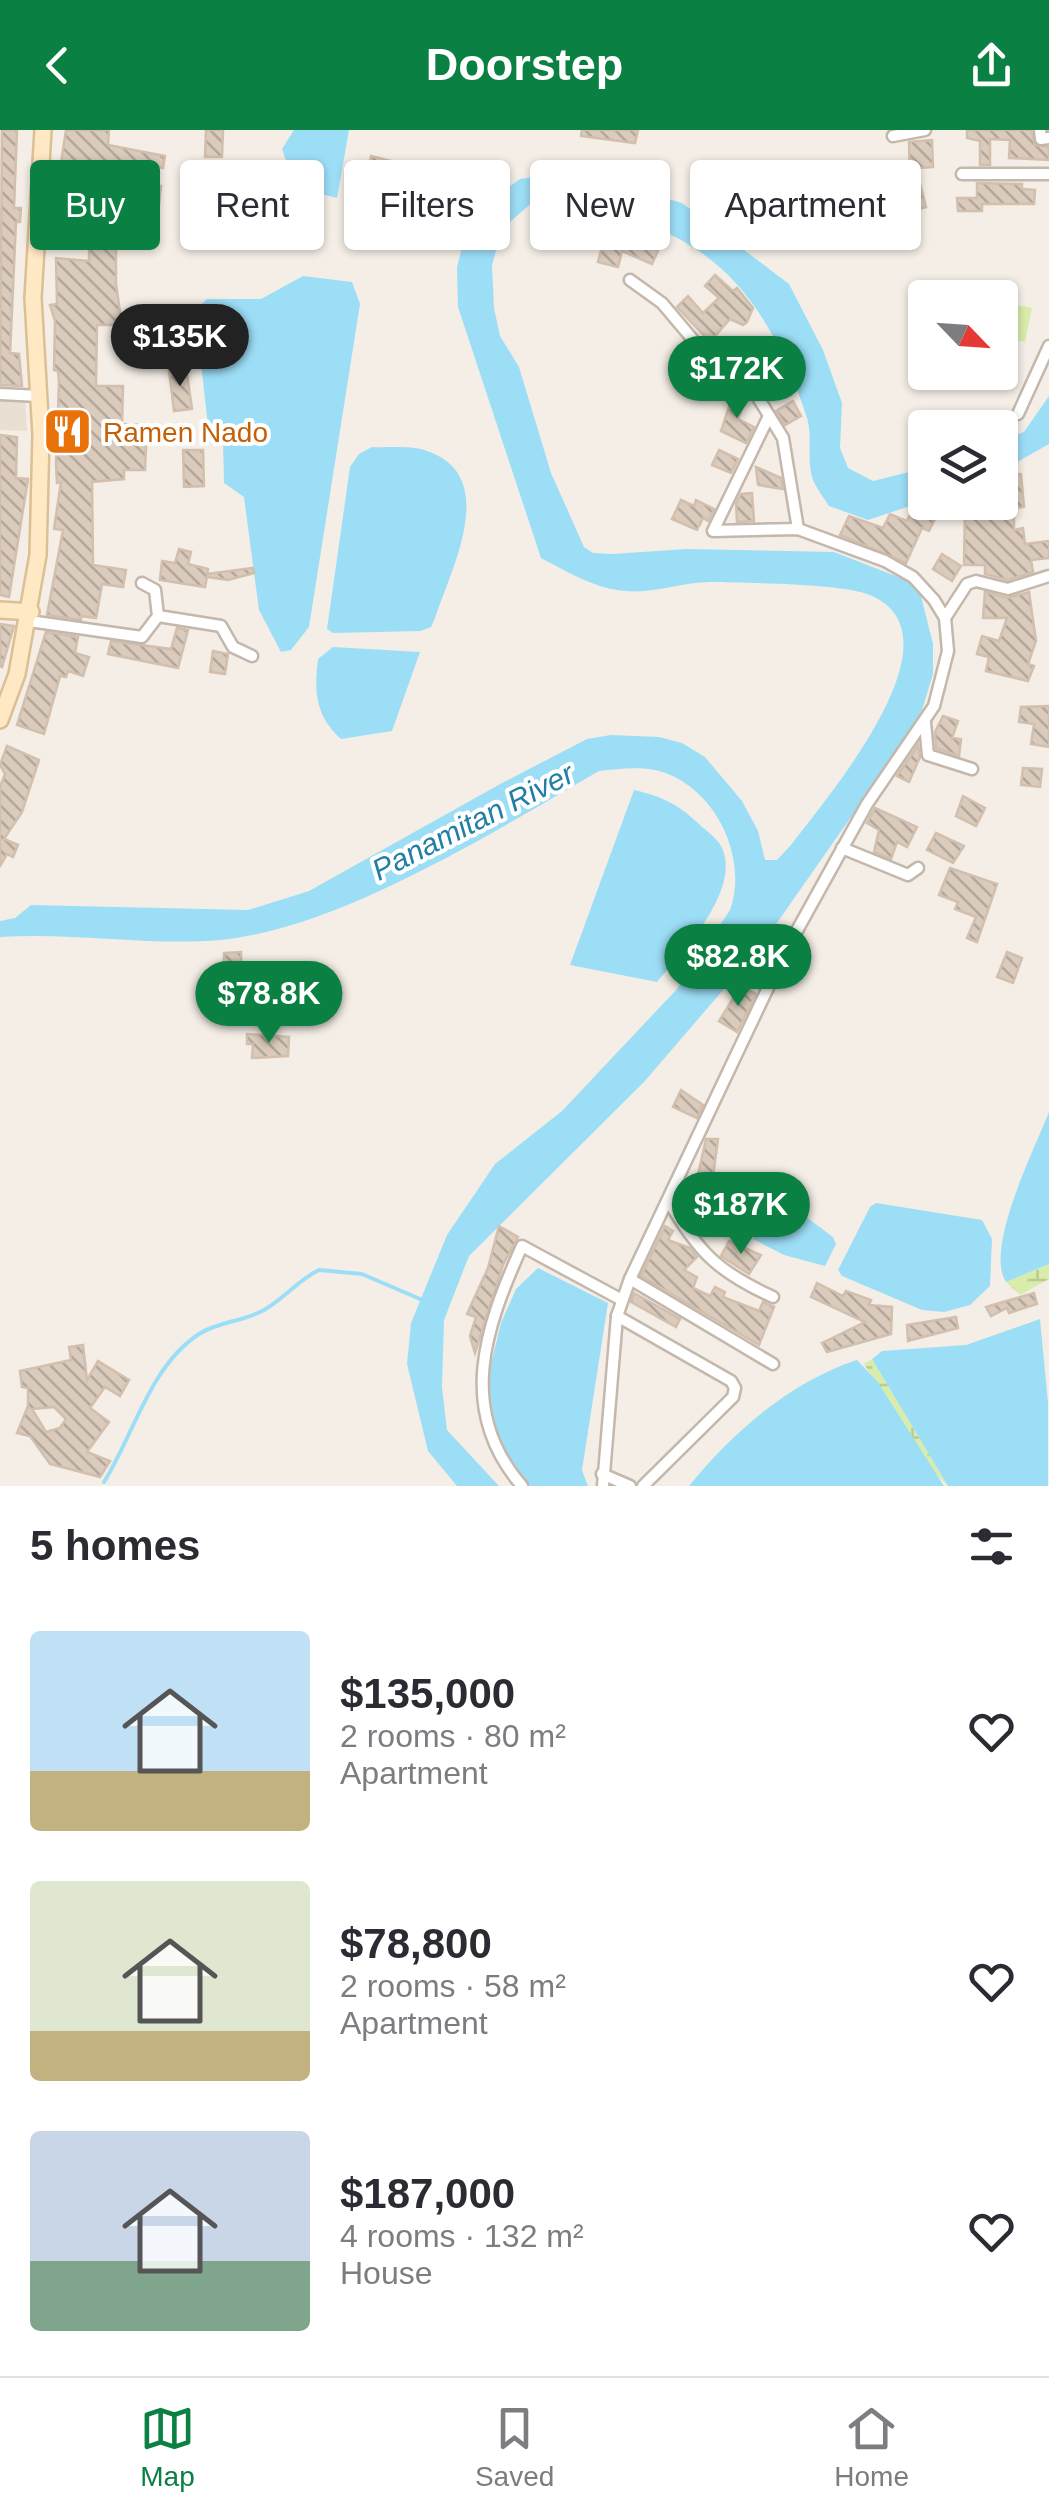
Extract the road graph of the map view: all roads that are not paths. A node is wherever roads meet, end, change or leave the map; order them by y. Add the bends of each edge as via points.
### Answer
1 (43, 130) edge
2 (925, 130) edge
3 (1040, 130) edge
4 (894, 136) dead end
5 (1049, 138) edge
6 (962, 174) dead end
7 (1049, 174) edge
8 (630, 280) dead end
9 (1049, 346) edge
10 (0, 394) edge
11 (39, 396) junction
12 (1018, 414) dead end
13 (769, 416) junction
14 (798, 529) junction
15 (1049, 576) edge
16 (142, 583) dead end
17 (0, 610) edge
18 (158, 616) junction
19 (30, 617) junction
20 (945, 618) junction
21 (252, 656) dead end
22 (0, 720) edge
23 (924, 722) junction
24 (972, 769) dead end
25 (842, 848) junction
26 (918, 868) dead end
27 (668, 1200) junction
28 (630, 1279) junction
29 (772, 1297) dead end
30 (622, 1300) junction
31 (617, 1316) junction
32 (772, 1364) dead end
33 (602, 1480) edge
34 (522, 1486) edge
35 (630, 1486) edge
36 (643, 1486) edge

1 - 11 main road via 33,298
2 - 4 street
3 - 5 street via 1041,138
6 - 7 street
8 - 13 street via 662,303 706,354 744,374
9 - 12 street
10 - 11 street
11 - 19 main road via 40,524
13 - 14 street via 783,438
13 - 14 street via 714,531
14 - 20 street via 913,577
15 - 20 street via 1008,589 967,584
16 - 18 street via 155,590
17 - 19 main road
18 - 19 street via 142,637
18 - 21 street via 221,626 233,647
19 - 22 main road
20 - 23 street via 944,680
23 - 24 street via 928,756
23 - 25 street
25 - 26 street via 893,873
25 - 27 street via 748,1026
27 - 28 street
27 - 29 street via 717,1267
28 - 30 street
28 - 32 street
30 - 31 street
30 - 34 street via 522,1246 480,1379 485,1422
31 - 33 street
31 - 36 street via 736,1388
33 - 35 street

